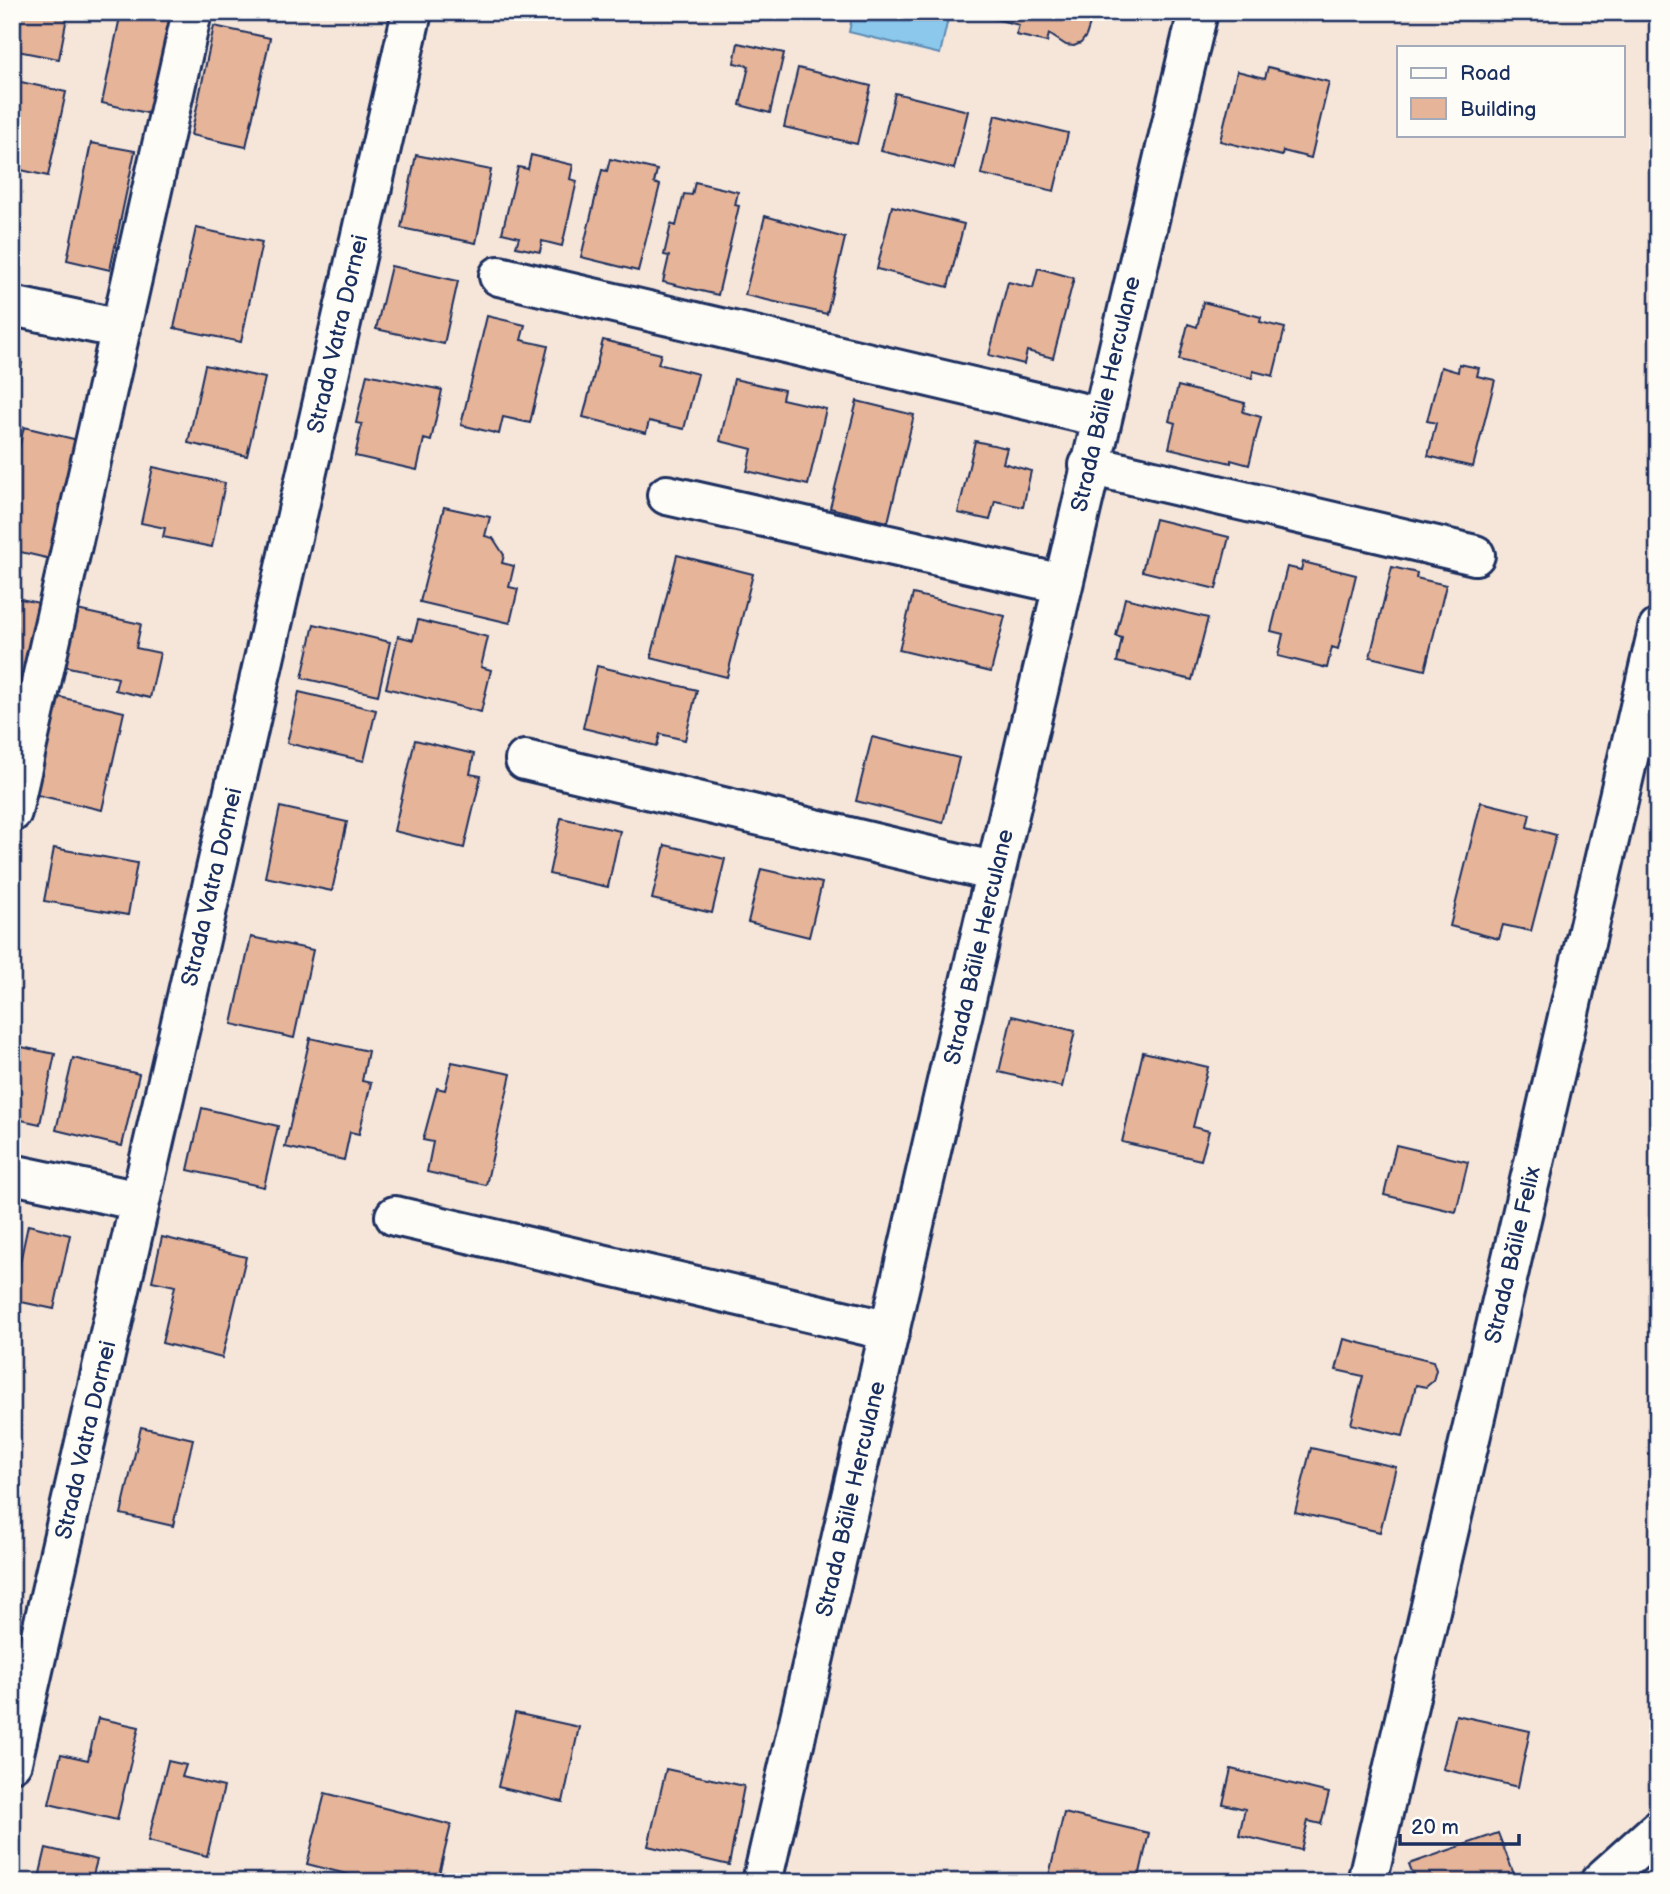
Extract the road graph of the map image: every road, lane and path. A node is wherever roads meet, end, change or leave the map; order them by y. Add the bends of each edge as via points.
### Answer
1 (192, 12) edge
2 (412, 12) edge
3 (1198, 12) edge
4 (499, 276) dead end
5 (12, 306) edge
6 (121, 329) junction
7 (1100, 417) junction
8 (1089, 465) junction
9 (667, 495) dead end
10 (1475, 555) dead end
11 (1062, 584) junction
12 (1658, 629) edge
13 (525, 760) dead end
14 (12, 812) edge
15 (996, 872) junction
16 (12, 1174) edge
17 (140, 1202) junction
18 (395, 1216) dead end
19 (890, 1331) junction
20 (12, 1762) edge
21 (1658, 1830) edge
22 (762, 1882) edge
23 (1367, 1882) edge
24 (1600, 1882) edge

1 - 6 street
2 - 17 street, Strada Vatra Dornei
3 - 7 street, Strada Băile Herculane
4 - 7 street
5 - 6 street
6 - 14 street
7 - 8 street, Strada Băile Herculane
8 - 10 street
8 - 11 street, Strada Băile Herculane
9 - 11 street
11 - 15 street, Strada Băile Herculane
12 - 23 street, Strada Băile Felix
13 - 15 street
15 - 19 street, Strada Băile Herculane
16 - 17 street
17 - 20 street, Strada Vatra Dornei
18 - 19 street
19 - 22 street, Strada Băile Herculane
21 - 24 street

